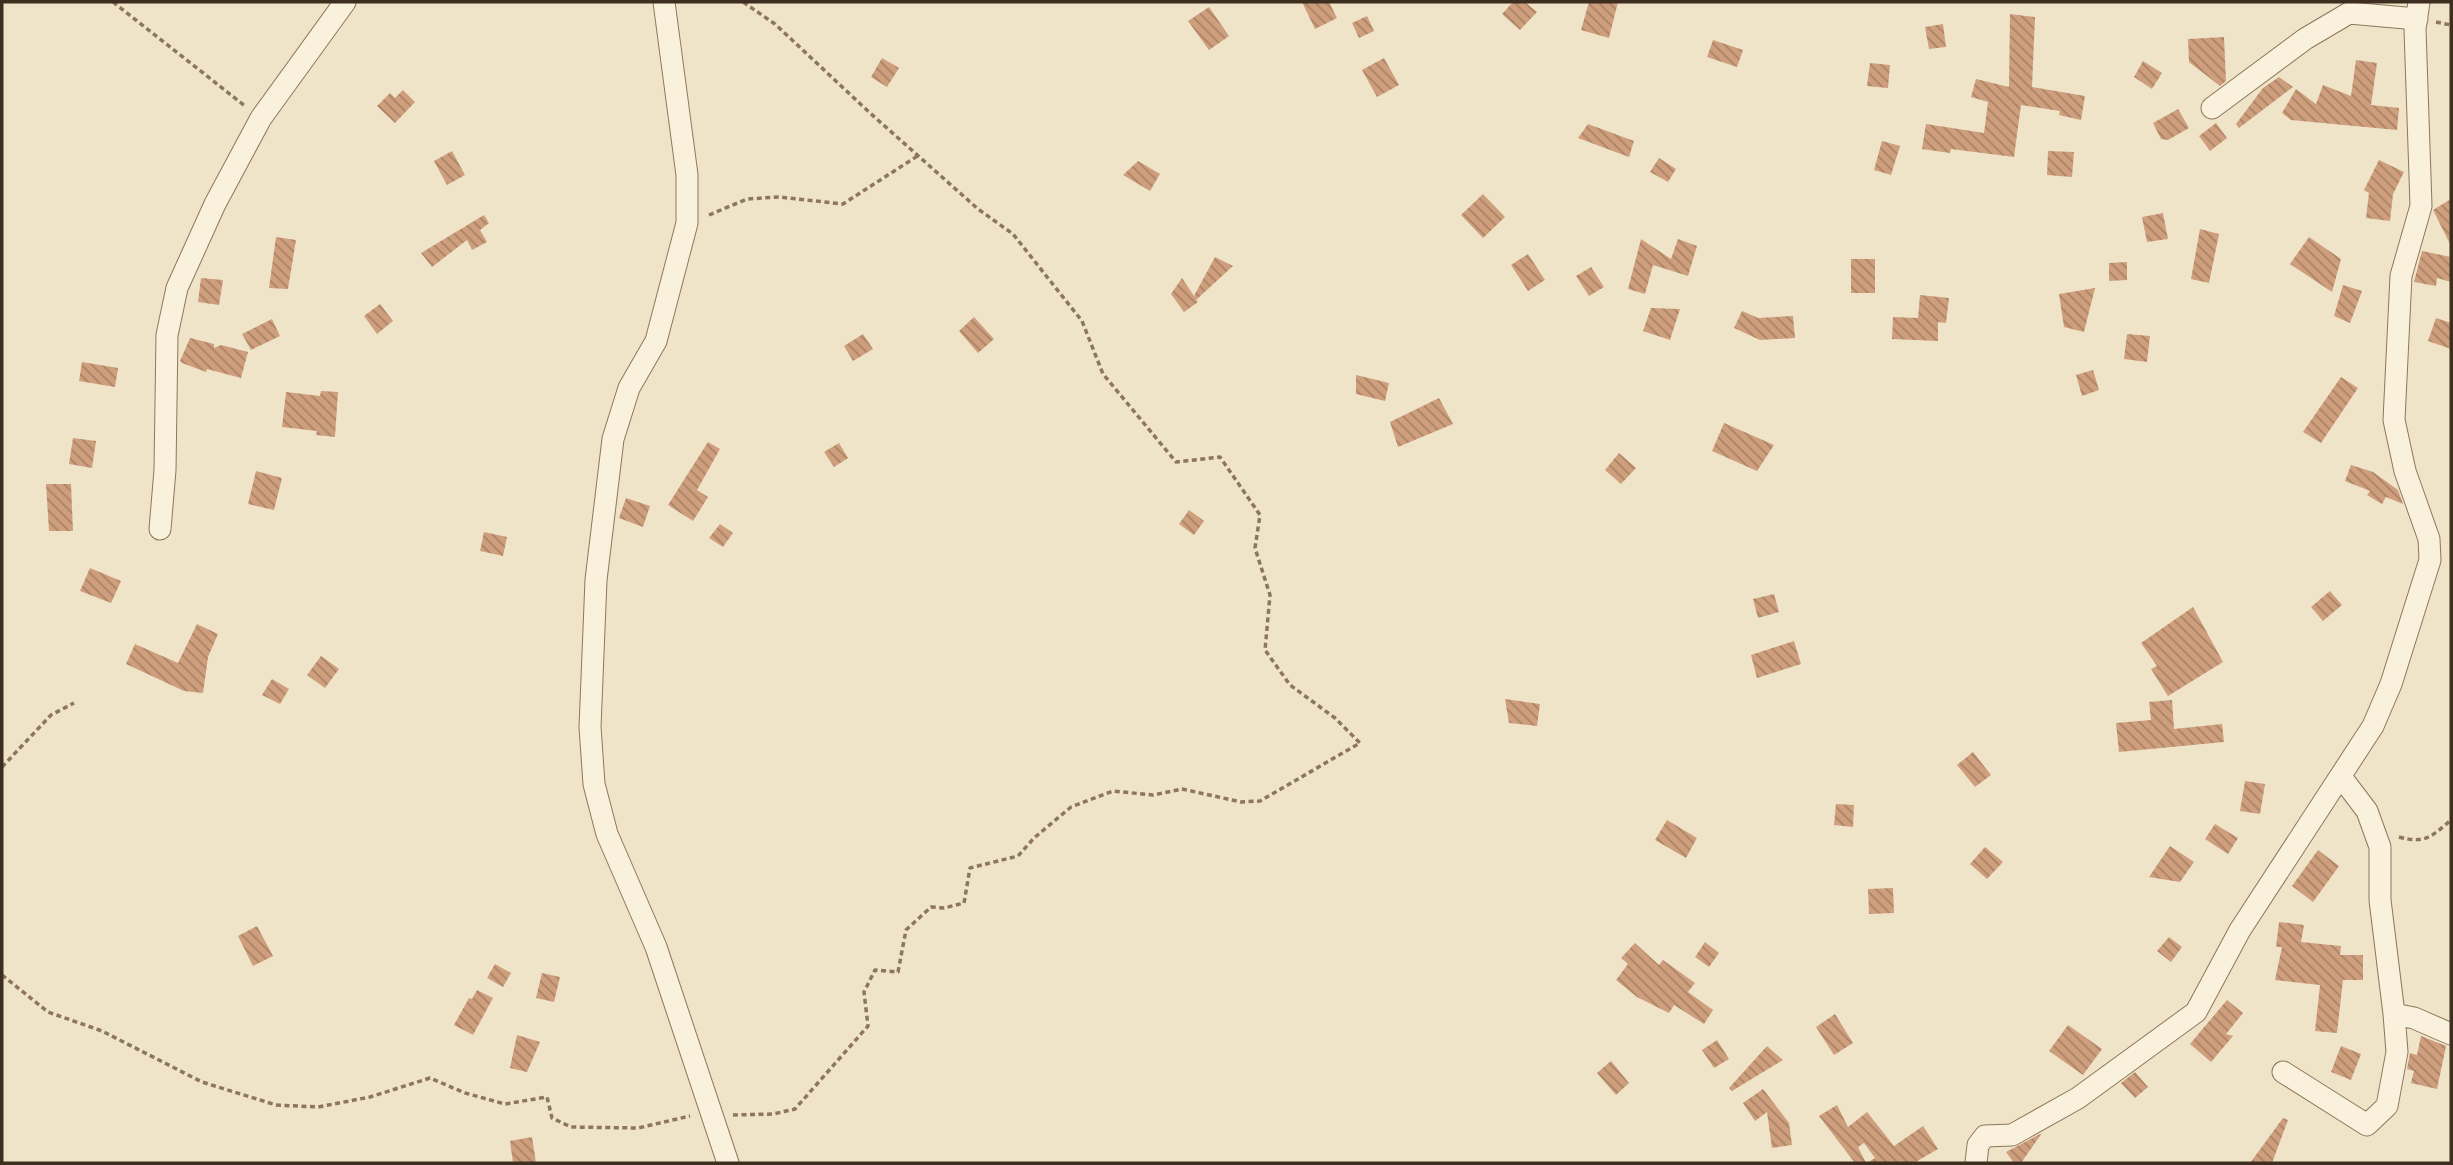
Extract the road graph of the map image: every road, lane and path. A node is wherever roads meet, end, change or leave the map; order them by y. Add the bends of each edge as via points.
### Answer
1 (113, 2) edge
2 (345, 2) edge
3 (664, 2) edge
4 (744, 2) edge
5 (2418, 10) edge
6 (2212, 108) dead end
7 (261, 118) junction
8 (919, 155) junction
9 (687, 223) junction
10 (160, 529) dead end
11 (74, 703) dead end
12 (2, 767) edge
13 (2342, 778) junction
14 (2451, 820) edge
15 (2376, 832) junction
16 (2, 975) edge
17 (2394, 1014) junction
18 (2451, 1034) edge
19 (2283, 1072) dead end
20 (713, 1114) junction
21 (727, 1163) edge
22 (1976, 1163) edge

1 - 7 path
2 - 7 street
3 - 9 street via 687,175
4 - 8 path via 816,59
5 - 6 street via 2349,13 2305,39
5 - 13 street via 2421,206 2401,276 2394,420 2405,471 2429,539 2430,559 2391,684
7 - 10 street via 215,204 171,312
8 - 9 path via 843,204 779,197 747,199
8 - 20 path via 1013,234 1045,271 1082,321 1103,374 1176,462 1220,457 1260,515 1255,548 1270,595 1265,650 1290,685 1360,743 1260,801 1241,802 1182,789 1153,796 1113,791 1071,807 1018,856 970,868 964,903 931,907 906,930 898,972 875,970 864,992 868,1026 795,1109 748,1116
9 - 20 street via 656,341 629,388 613,439 596,580 590,727 594,784 607,834 656,947
11 - 12 path via 51,715
13 - 15 street via 2367,811
13 - 22 street via 2240,930 2196,1012 2078,1098 2012,1135 1985,1136 1978,1145
14 - 15 path via 2417,842
15 - 17 street
16 - 20 path via 48,1012 102,1031 202,1082 276,1105 318,1107 430,1078 505,1104 547,1097 552,1118 571,1128 638,1128
17 - 18 street
17 - 19 street via 2397,1052 2387,1106 2367,1125
20 - 21 street

